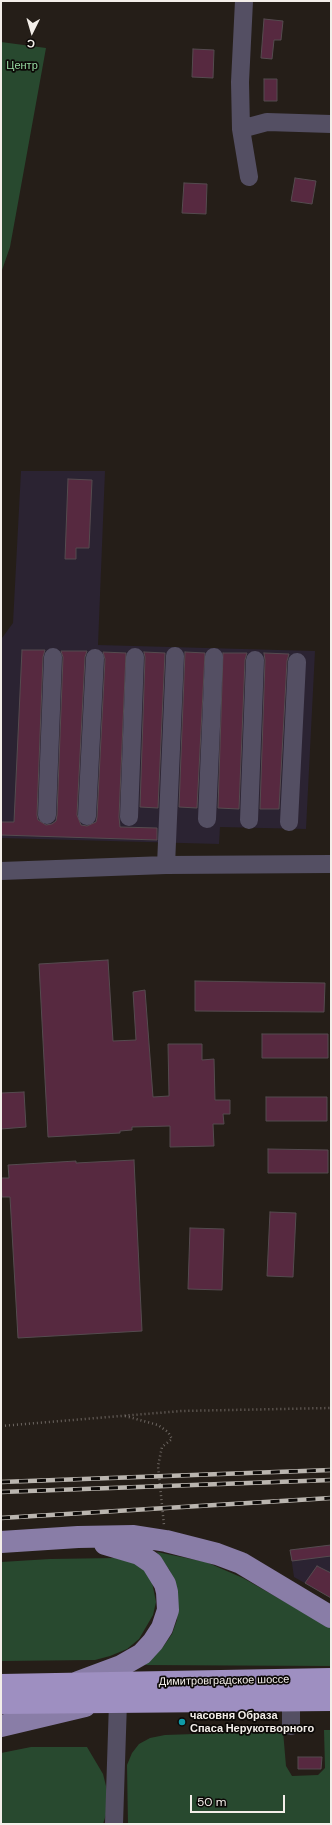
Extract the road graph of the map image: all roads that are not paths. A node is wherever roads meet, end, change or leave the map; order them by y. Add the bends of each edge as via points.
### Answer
1 (244, 1) edge
2 (331, 124) edge
3 (240, 129) junction
4 (249, 177) dead end
5 (175, 656) dead end
6 (53, 657) dead end
7 (135, 657) dead end
8 (214, 657) dead end
9 (95, 658) dead end
10 (255, 660) dead end
11 (297, 662) dead end
12 (47, 815) dead end
13 (87, 816) dead end
14 (129, 817) dead end
15 (207, 819) dead end
16 (249, 820) dead end
17 (289, 822) dead end
18 (331, 864) edge
19 (166, 865) junction
20 (1, 871) edge
21 (78, 1537) junction
22 (1, 1542) edge
23 (331, 1617) edge
24 (331, 1679) edge
25 (71, 1684) junction
26 (1, 1685) edge
27 (112, 1696) junction
28 (331, 1700) edge
29 (291, 1701) junction
30 (1, 1703) edge
31 (1, 1726) edge
32 (291, 1726) dead end
33 (114, 1824) edge

1 - 3 street
2 - 3 street via 267,122
3 - 4 street
5 - 19 street
6 - 12 street
7 - 14 street
8 - 15 street
9 - 13 street
10 - 16 street
11 - 17 street
18 - 19 street
19 - 20 street
21 - 22 main road
21 - 23 main road via 134,1536 217,1554 241,1563
21 - 25 main road via 125,1549 146,1558 157,1569 165,1584 168,1610 162,1628 142,1654 121,1666
24 - 27 highway, Димитровградское шоссе
25 - 26 highway
25 - 27 highway
27 - 29 highway, Димитровградское шоссе
27 - 30 highway
27 - 31 main road via 46,1717
27 - 33 street
28 - 29 highway, Димитровградское шоссе
29 - 32 street

